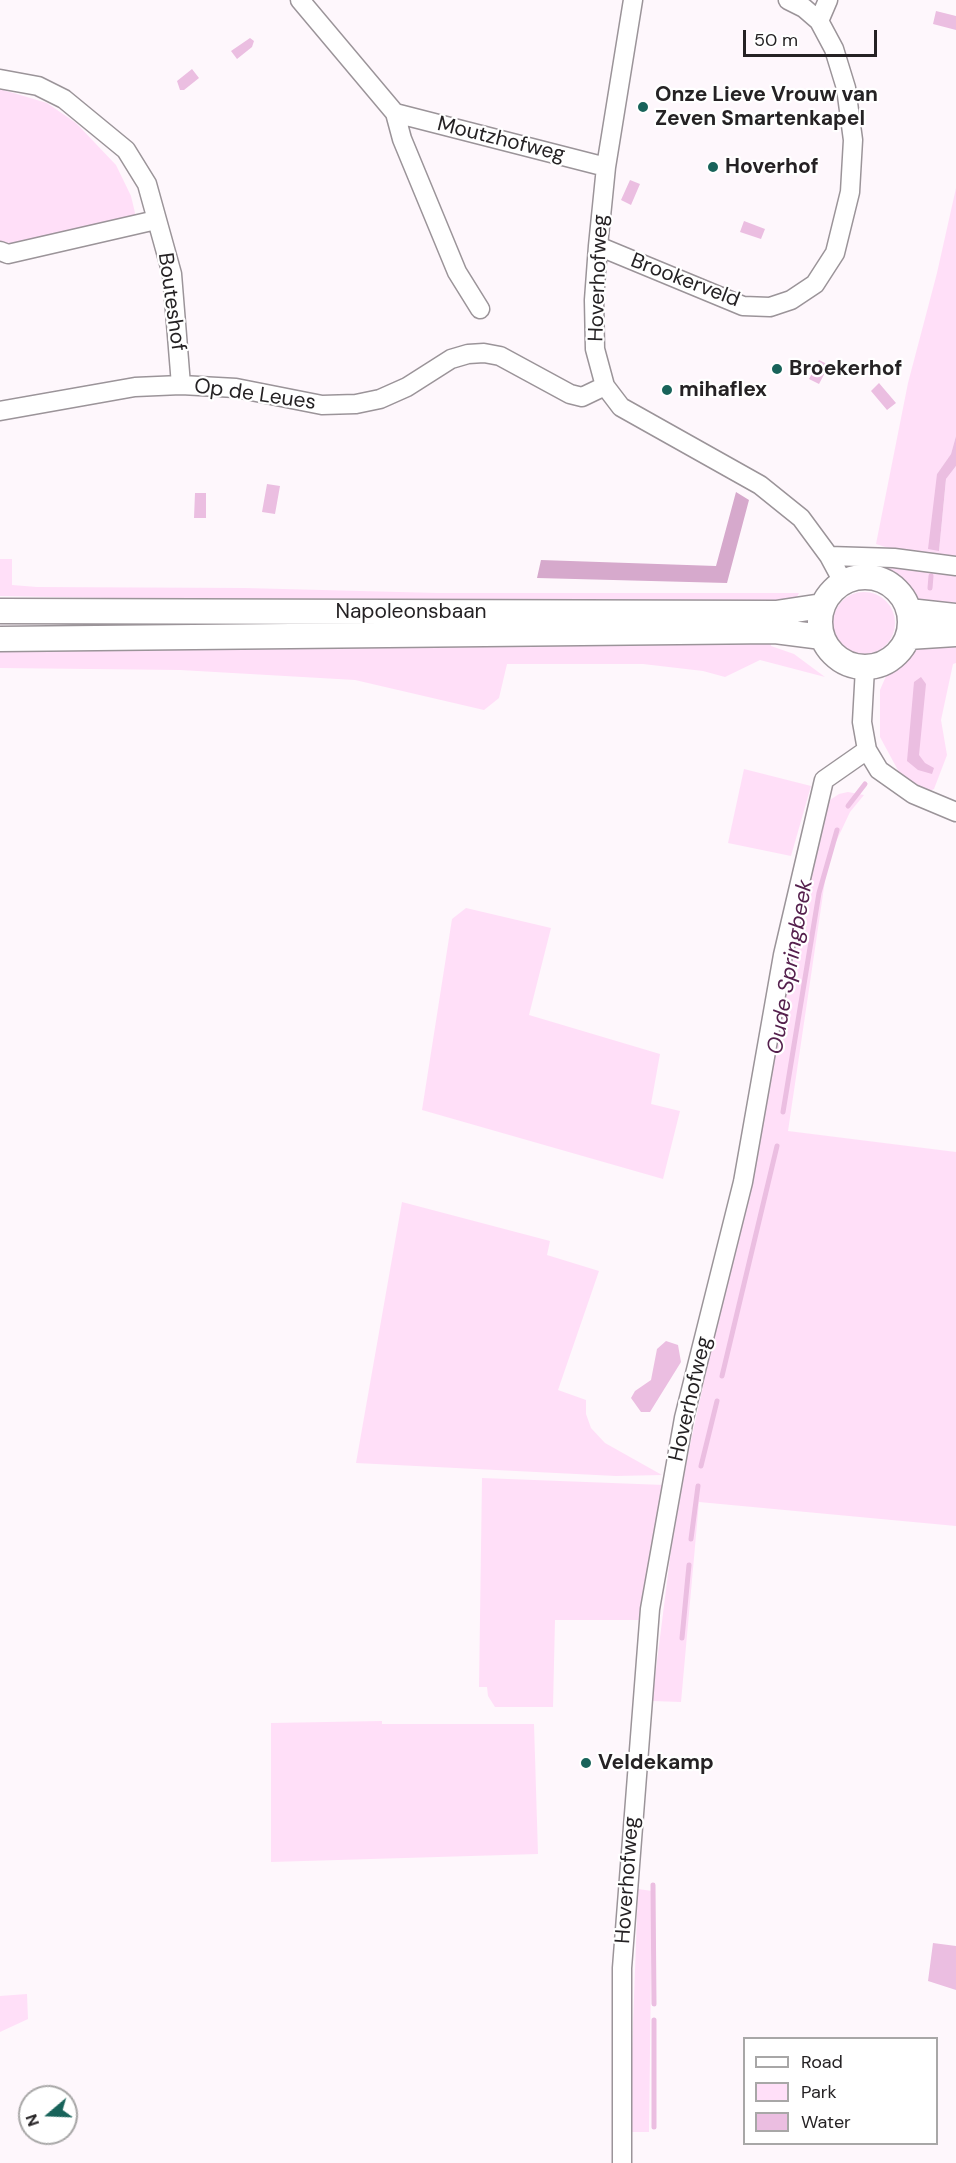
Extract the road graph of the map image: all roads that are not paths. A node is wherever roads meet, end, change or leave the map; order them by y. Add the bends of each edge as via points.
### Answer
1 (300, 0) edge
2 (633, 0) edge
3 (788, 0) edge
4 (828, 0) edge
5 (819, 21) junction
6 (0, 79) edge
7 (395, 113) junction
8 (606, 167) junction
9 (156, 220) junction
10 (598, 246) junction
11 (0, 251) edge
12 (480, 309) dead end
13 (181, 385) junction
14 (605, 386) junction
15 (0, 411) edge
16 (828, 556) junction
17 (956, 566) edge
18 (843, 582) junction
19 (822, 606) junction
20 (0, 611) edge
21 (909, 611) junction
22 (956, 616) edge
23 (956, 634) edge
24 (822, 637) junction
25 (908, 637) junction
26 (0, 639) edge
27 (865, 668) junction
28 (867, 750) junction
29 (956, 812) edge
30 (622, 2163) edge

1 - 7 street, Moutzhofweg
2 - 8 street, Hoverhofweg
3 - 5 street, Brookerveld
4 - 5 street
5 - 10 street, Brookerveld via 834,50 846,88 853,140 850,192 835,252 815,284 792,300 770,307 743,306
6 - 9 street, Bouteshof via 38,86 64,99 126,150 147,184
7 - 8 street, Moutzhofweg
7 - 12 street, Moutzhofweg via 457,272
8 - 10 street, Hoverhofweg
9 - 11 street via 8,254
9 - 13 street, Bouteshof via 171,274
10 - 14 street, Hoverhofweg via 595,349
13 - 14 street, Op de Leues via 236,388 322,405 356,404 407,387 451,359 484,353 500,356 570,394 582,397
13 - 15 street, Op de Leues via 135,387
14 - 16 street, Hoverhofweg via 621,407 760,485 801,518
16 - 17 street via 894,558
16 - 18 street, Hoverhofweg
18 - 19 main road
18 - 21 main road via 869,577 883,580 903,598
19 - 20 main road, Napoleonsbaan via 776,613
19 - 24 main road
21 - 22 main road
21 - 25 main road
23 - 25 main road
24 - 26 main road, Napoleonsbaan via 775,631
24 - 27 main road via 838,659
25 - 27 main road via 891,659
27 - 28 street via 862,723
28 - 29 street via 879,770 913,794
28 - 30 street, Hoverhofweg via 824,780 783,955 743,1182 684,1418 664,1528 650,1610 622,1968

